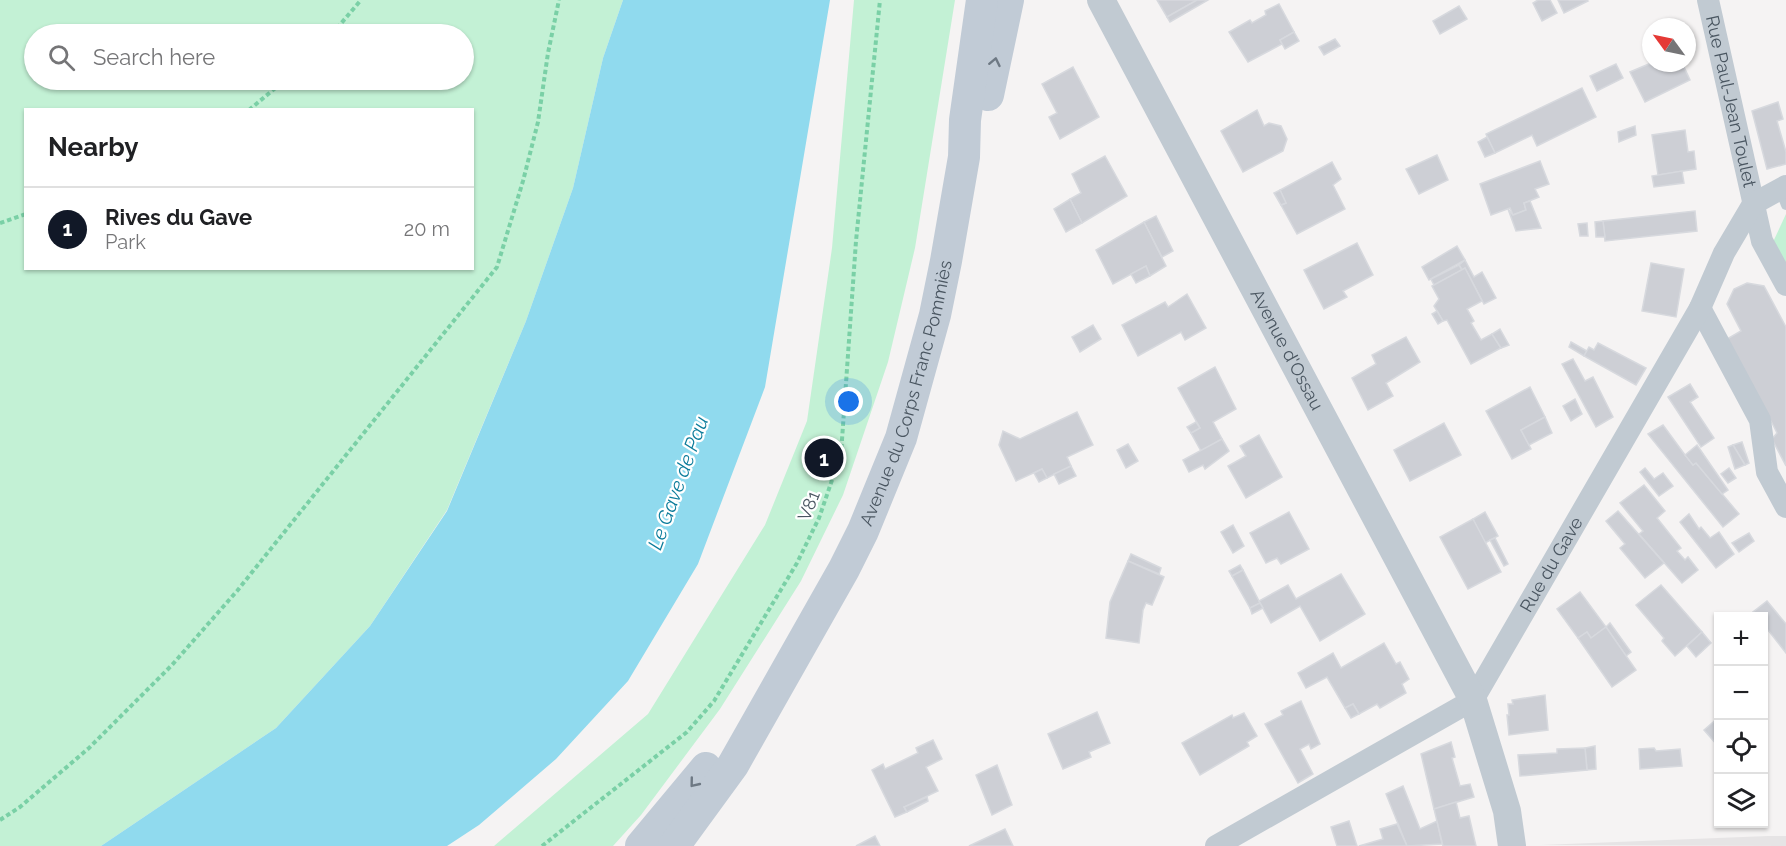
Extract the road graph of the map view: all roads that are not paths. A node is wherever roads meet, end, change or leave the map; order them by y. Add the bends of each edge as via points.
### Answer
1 (982, 0) edge
2 (1008, 0) edge
3 (1101, 0) edge
4 (1708, 0) edge
5 (964, 157) junction
6 (1784, 193) edge
7 (1753, 204) junction
8 (1786, 285) edge
9 (1700, 308) junction
10 (1786, 507) edge
11 (817, 617) junction
12 (1473, 700) junction
13 (641, 846) edge
14 (674, 846) edge
15 (1216, 846) edge
16 (1512, 846) edge

1 - 5 main road, Avenue du Corps Franc Pommiès via 965,120
5 -> 2 main road, Avenue du Corps Franc Pommiès via 982,120
3 - 12 street, Avenue d'Ossau
4 - 7 street, Rue Paul-Jean Toulet
5 - 11 main road, Avenue du Corps Franc Pommiès via 935,315 901,438 863,531
6 - 7 street
7 - 8 street, Rue Paul-Jean Toulet via 1762,241
7 - 9 street, Rue du Gave via 1724,253
9 - 10 street via 1760,420 1767,472
9 - 12 street, Rue du Gave
11 -> 13 main road, Avenue du Corps Franc Pommiès via 726,743
11 - 14 main road, Avenue du Corps Franc Pommiès via 733,765
12 - 15 street
12 - 16 street, Avenue d'Ossau via 1507,811

